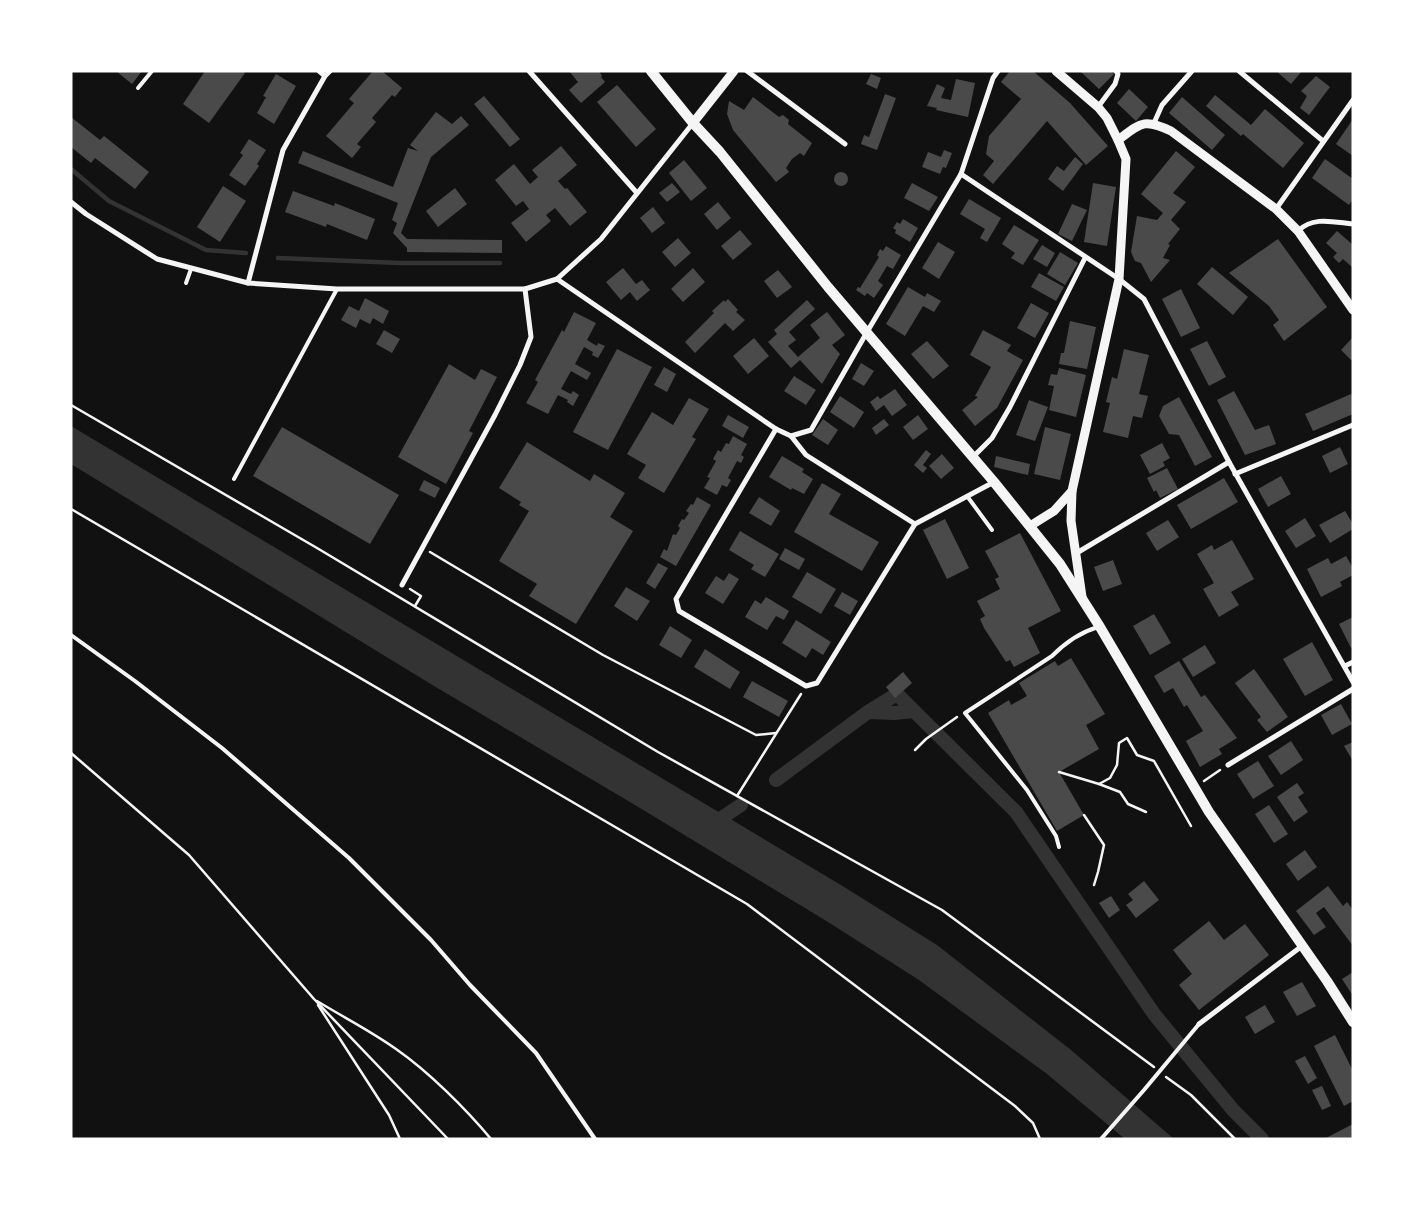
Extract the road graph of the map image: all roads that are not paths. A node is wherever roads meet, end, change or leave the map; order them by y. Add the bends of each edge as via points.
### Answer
1 (152, 71) edge
2 (319, 71) edge
3 (330, 71) edge
4 (529, 71) edge
5 (651, 71) edge
6 (734, 71) edge
7 (747, 71) edge
8 (998, 71) edge
9 (1056, 71) edge
10 (1192, 71) edge
11 (1239, 71) edge
12 (1118, 72) edge
13 (325, 76) junction
14 (138, 88) dead end
15 (1353, 100) edge
16 (1098, 107) junction
17 (693, 123) junction
18 (1154, 123) junction
19 (1118, 140) junction
20 (1323, 141) junction
21 (846, 144) dead end
22 (961, 174) junction
23 (637, 193) junction
24 (71, 202) edge
25 (1276, 210) junction
26 (1353, 224) edge
27 (1298, 231) junction
28 (1085, 258) junction
29 (191, 269) junction
30 (557, 279) junction
31 (1119, 279) junction
32 (186, 283) dead end
33 (248, 283) junction
34 (525, 288) junction
35 (337, 289) junction
36 (1353, 310) edge
37 (866, 332) junction
38 (1353, 425) edge
39 (776, 429) junction
40 (791, 436) junction
41 (973, 457) junction
42 (1228, 462) junction
43 (1235, 474) junction
44 (234, 479) dead end
45 (994, 482) junction
46 (1072, 490) junction
47 (968, 496) junction
48 (914, 524) junction
49 (1030, 526) junction
50 (992, 530) dead end
51 (1075, 554) junction
52 (402, 585) road end
53 (1082, 598) junction
54 (1100, 627) junction
55 (71, 635) edge
56 (1353, 662) edge
57 (1345, 666) junction
58 (1353, 682) edge
59 (1353, 689) edge
60 (1228, 765) road end
61 (1059, 847) dead end
62 (1302, 946) junction
63 (1353, 1022) edge
64 (1199, 1024) joint
65 (1102, 1137) edge
66 (595, 1139) edge

1 - 14 lane
2 - 13 street
3 - 13 street
4 - 23 street
5 - 17 main road
6 - 17 street
7 - 21 street
8 - 22 street
9 - 16 street
10 - 18 street via 1162,105
11 - 20 street
12 - 16 street via 1115,84
13 - 33 street via 283,150
15 - 20 street
16 - 19 street
17 - 23 street
17 - 37 main road
18 - 19 street via 1139,126
18 - 25 street via 1171,131
19 - 31 street via 1126,159
20 - 25 street
22 - 28 street
22 - 37 street
23 - 30 street via 601,239
24 - 29 street via 157,259
25 - 27 street
26 - 27 street via 1319,220
27 - 36 street
28 - 31 street
28 - 41 street via 1010,407 992,438
29 - 32 lane
29 - 33 street
30 - 34 street
30 - 39 street
31 - 42 street via 1144,298
31 - 46 street
33 - 35 street
34 - 35 street
34 - 52 street via 531,338 515,378
35 - 44 lane
37 - 40 street via 810,430
37 - 41 main road
38 - 43 street
39 - 40 street
39 - 48 street via 676,599 679,611 806,686 817,683
40 - 48 street via 806,455
41 - 45 main road
42 - 43 street
42 - 51 street
43 - 57 street
45 - 47 street
45 - 49 main road
46 - 49 street via 1054,511
46 - 51 street
47 - 48 street
47 - 50 lane
49 - 53 main road
51 - 53 street
53 - 54 main road
54 - 61 lane via 1061,647 966,713 1027,790 1056,836
54 - 62 main road via 1194,788
55 - 66 lane via 222,748 349,858 536,1053
56 - 57 street
57 - 58 street
59 - 60 street
62 - 63 main road
62 - 64 street
64 - 65 lane

